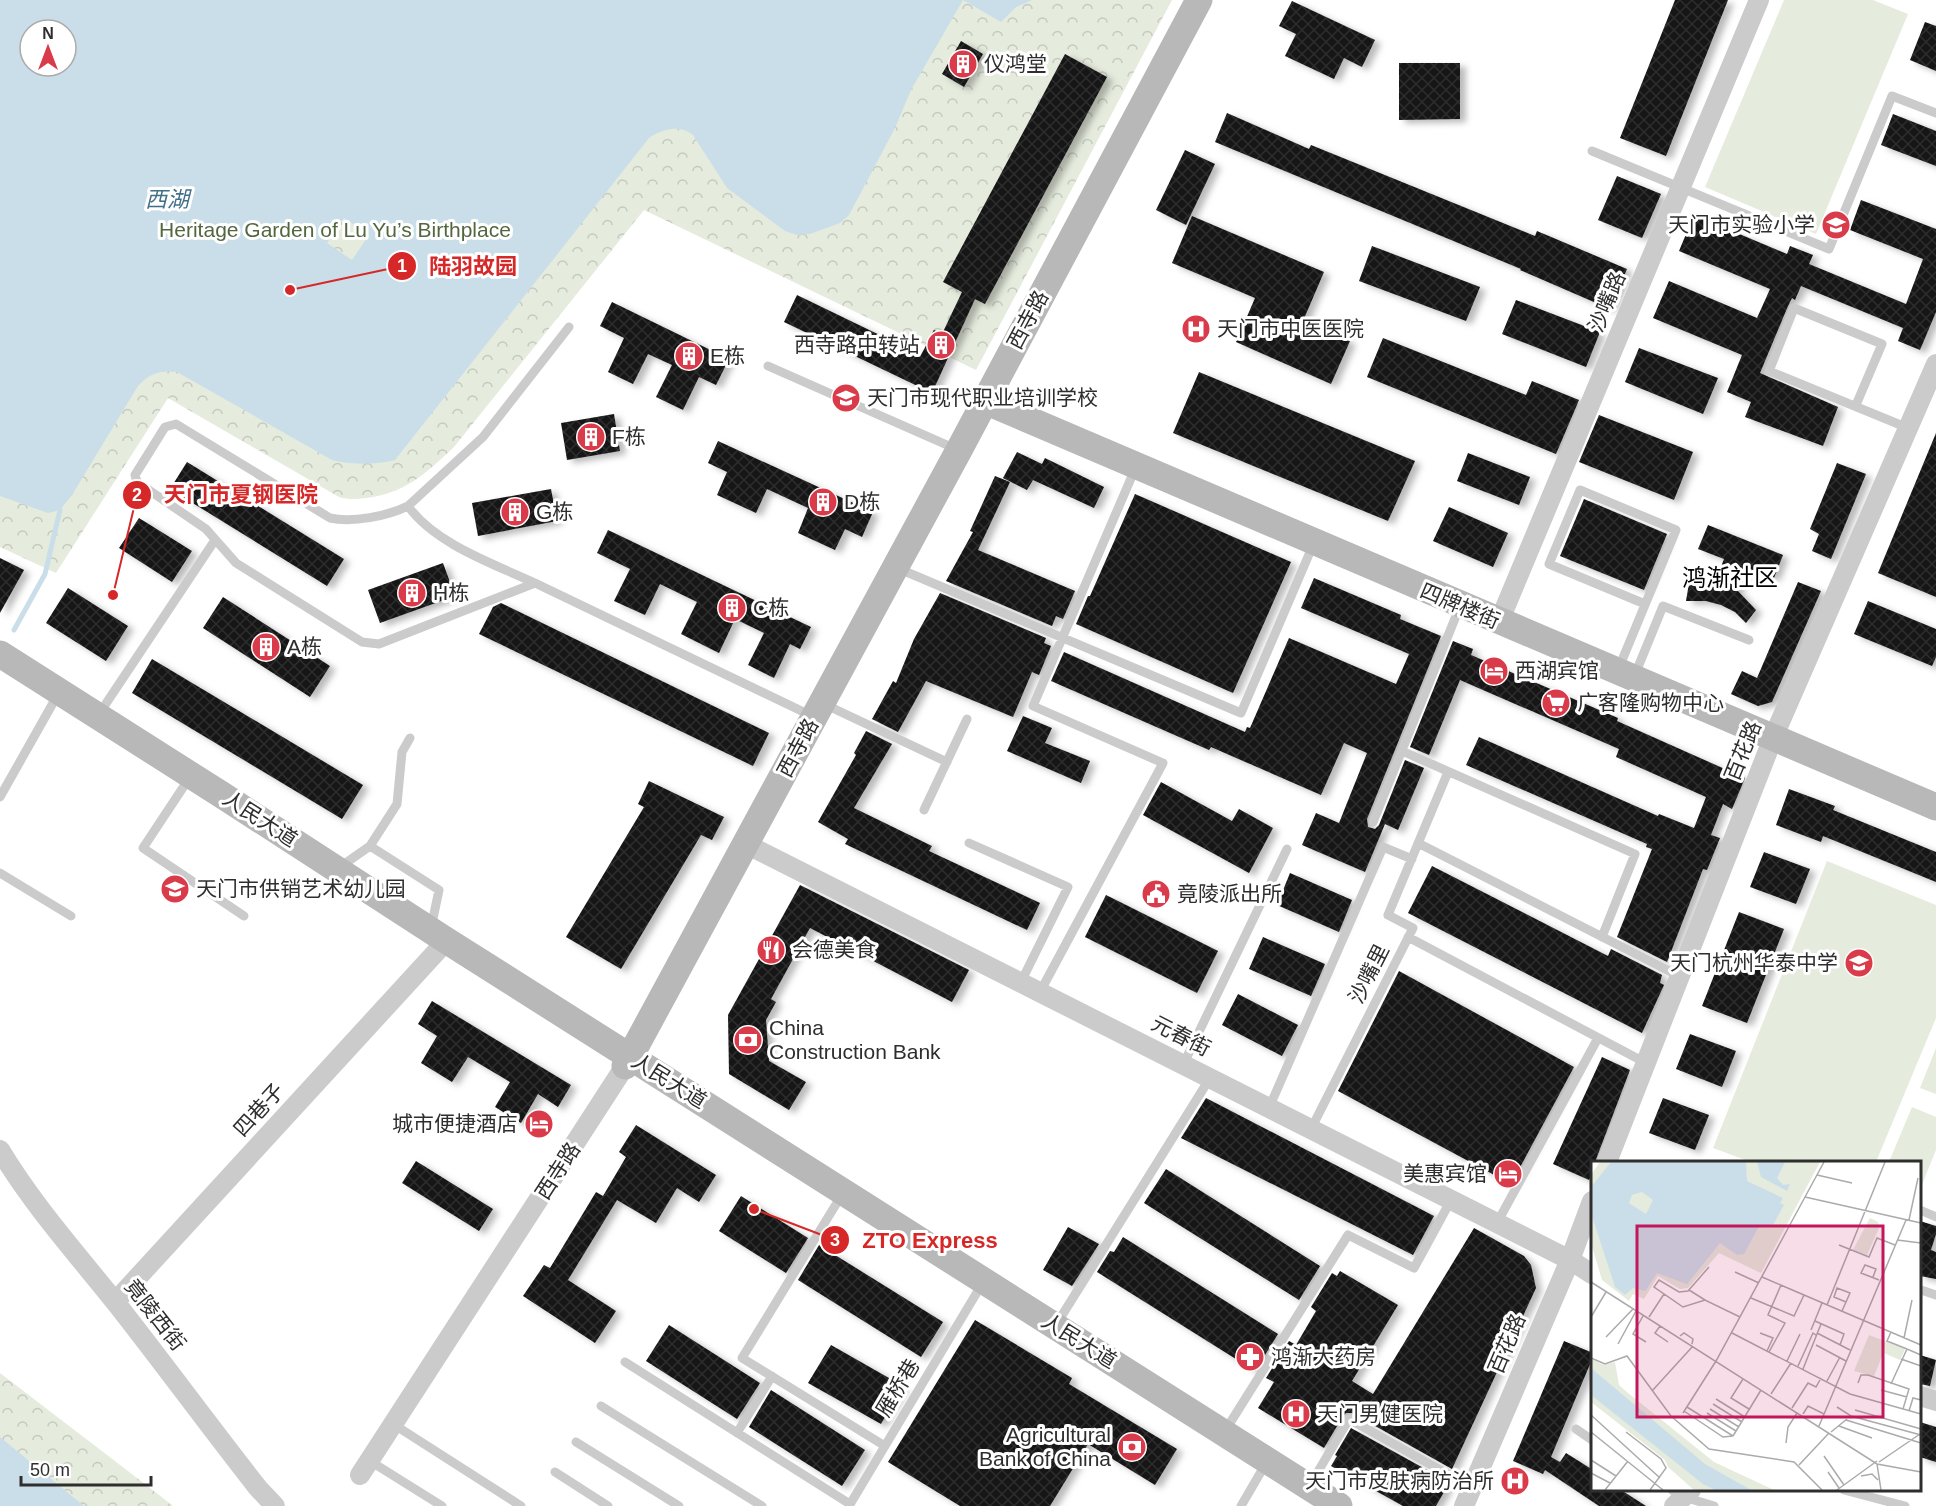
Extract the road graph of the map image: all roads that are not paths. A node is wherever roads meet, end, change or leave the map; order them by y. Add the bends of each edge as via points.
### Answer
1 (1198, 0) edge
2 (1759, 0) edge
3 (1936, 113) edge
4 (1592, 151) dead end
5 (1681, 187) junction
6 (569, 327) dead end
7 (1936, 364) edge
8 (768, 366) dead end
9 (985, 401) junction
10 (1856, 405) junction
11 (1908, 428) junction
12 (959, 450) junction
13 (1136, 466) junction
14 (408, 506) junction
15 (215, 540) junction
16 (1314, 543) junction
17 (896, 567) junction
18 (535, 583) junction
19 (1646, 604) junction
20 (1460, 606) junction
21 (1499, 622) junction
22 (1062, 637) junction
23 (1749, 640) dead end
24 (0, 654) edge
25 (0, 669) edge
26 (1625, 676) junction
27 (53, 703) junction
28 (818, 710) junction
29 (98, 716) junction
30 (967, 719) dead end
31 (410, 738) dead end
32 (1773, 738) junction
33 (1402, 751) junction
34 (947, 762) junction
35 (1448, 772) junction
36 (184, 786) junction
37 (0, 797) edge
38 (1936, 807) edge
39 (924, 810) dead end
40 (1373, 822) dead end
41 (969, 843) dead end
42 (1418, 843) junction
43 (746, 844) junction
44 (370, 846) junction
45 (1287, 849) dead end
46 (1412, 859) junction
47 (336, 870) junction
48 (0, 873) edge
49 (71, 916) dead end
50 (244, 916) dead end
51 (1408, 937) junction
52 (1602, 937) junction
53 (434, 940) junction
54 (1679, 976) junction
55 (1021, 982) junction
56 (1040, 992) junction
57 (1598, 1038) junction
58 (628, 1061) junction
59 (1646, 1063) junction
60 (1184, 1065) junction
61 (1210, 1078) junction
62 (1269, 1108) junction
63 (1311, 1129) junction
64 (0, 1150) edge
65 (1607, 1161) edge
66 (1451, 1200) junction
67 (838, 1201) junction
68 (1591, 1206) edge
69 (1921, 1210) edge
70 (1936, 1217) edge
71 (1497, 1223) junction
72 (1570, 1260) junction
73 (1591, 1273) edge
74 (979, 1289) junction
75 (1922, 1290) dead end
76 (1936, 1295) edge
77 (115, 1302) junction
78 (1055, 1326) junction
79 (626, 1362) dead end
80 (772, 1376) junction
81 (1921, 1396) edge
82 (1936, 1401) edge
83 (601, 1406) dead end
84 (393, 1424) junction
85 (1576, 1429) dead end
86 (737, 1433) junction
87 (1224, 1433) junction
88 (1591, 1439) edge
89 (576, 1442) dead end
90 (885, 1446) junction
91 (365, 1468) joint
92 (1262, 1470) junction
93 (555, 1472) dead end
94 (1473, 1486) junction
95 (1848, 1491) edge
96 (1314, 1496) edge
97 (1680, 1496) edge
98 (850, 1505) edge
99 (275, 1506) edge
100 (442, 1506) edge
101 (520, 1506) edge
102 (608, 1506) edge
103 (679, 1506) edge
104 (762, 1506) edge
105 (1241, 1506) edge
106 (1339, 1506) edge
107 (1464, 1506) edge
108 (1714, 1506) edge
109 (1905, 1506) edge

1 - 9 main road, 西寺路
2 - 5 street, 沙嘴路
3 - 5 lane via 1892,96 1830,249
4 - 5 lane
5 - 21 street, 沙嘴路
6 - 14 lane via 483,436
7 - 11 street, 百花路
8 - 12 lane
9 - 12 main road, 西寺路
9 - 13 main road, 四牌楼街
10 - 10 lane via 1769,371 1794,308 1882,344
10 - 11 lane
11 - 32 street, 百花路
12 - 17 main road, 西寺路
13 - 16 main road, 四牌楼街
13 - 22 lane
14 - 15 lane via 347,521 330,518 183,427 171,424 165,427 135,479
14 - 18 lane via 443,538
15 - 18 lane via 236,563 370,644 379,644
15 - 29 lane
16 - 20 main road, 四牌楼街
16 - 22 lane via 1241,713
17 - 22 lane
17 - 28 main road, 西寺路
18 - 28 lane
19 - 19 lane via 1676,530 1580,490 1549,564
19 - 26 lane
20 - 21 main road, 四牌楼街
20 - 33 lane
21 - 26 main road, 四牌楼街
22 - 56 lane via 1033,706 1163,763
23 - 26 lane via 1664,606
24 - 29 main road, 人民大道
25 - 27 main road, 人民大道
26 - 32 main road, 四牌楼街
27 - 36 main road, 人民大道
27 - 37 lane
28 - 34 lane
28 - 43 main road, 西寺路
29 - 47 main road, 人民大道
30 - 34 lane
31 - 44 lane via 402,752 397,804
32 - 38 main road, 四牌楼街
32 - 54 street, 百花路
33 - 35 lane
33 - 40 lane
34 - 39 lane
35 - 42 lane, 沙嘴里
35 - 52 lane via 1635,854
36 - 50 lane via 143,848
36 - 53 main road, 人民大道
41 - 55 lane via 1068,887
42 - 46 lane, 沙嘴里
42 - 52 lane
43 - 55 street, 元春街
43 - 58 main road, 西寺路
44 - 47 lane
44 - 53 lane via 439,890
45 - 60 lane
46 - 51 lane, 沙嘴里 via 1388,915 1413,928
46 - 62 lane via 1383,847
47 - 53 main road, 人民大道
48 - 49 lane
51 - 57 lane
51 - 63 lane, 沙嘴里
52 - 54 lane
53 - 58 main road, 人民大道
53 - 77 street, 四巷子
54 - 59 street, 百花路
55 - 56 street, 元春街
56 - 60 street, 元春街
57 - 59 lane
57 - 71 lane
58 - 67 main road, 人民大道
58 - 78 main road, 人民大道
58 - 84 street, 西寺路
59 - 65 street, 百花路
60 - 61 street, 元春街
61 - 62 street, 元春街
61 - 78 lane
62 - 63 street, 元春街
63 - 66 street, 元春街
64 - 77 street, 竟陵西街 via 28,1194
66 - 71 street, 元春街
66 - 87 lane via 1414,1268 1348,1235
67 - 74 main road, 人民大道
67 - 80 lane via 742,1358
68 - 72 street, 百花路
69 - 70 lane
71 - 72 street, 元春街
72 - 73 street, 元春街
72 - 94 street, 百花路
74 - 90 lane, 雁桥巷
74 - 92 main road, 人民大道
75 - 76 lane
77 - 99 street, 竟陵西街
78 - 87 main road, 人民大道
79 - 86 lane
80 - 86 lane
80 - 90 lane
81 - 82 street
83 - 104 lane
84 - 91 street, 西寺路
84 - 101 lane
85 - 88 lane
86 - 98 lane
87 - 96 main road, 人民大道
89 - 103 lane
90 - 98 lane, 雁桥巷
91 - 100 lane
92 - 96 main road, 人民大道
92 - 105 lane
93 - 102 lane
94 - 96 lane via 1348,1419
94 - 107 street, 百花路
95 - 109 lane
96 - 106 main road, 人民大道
97 - 108 lane

